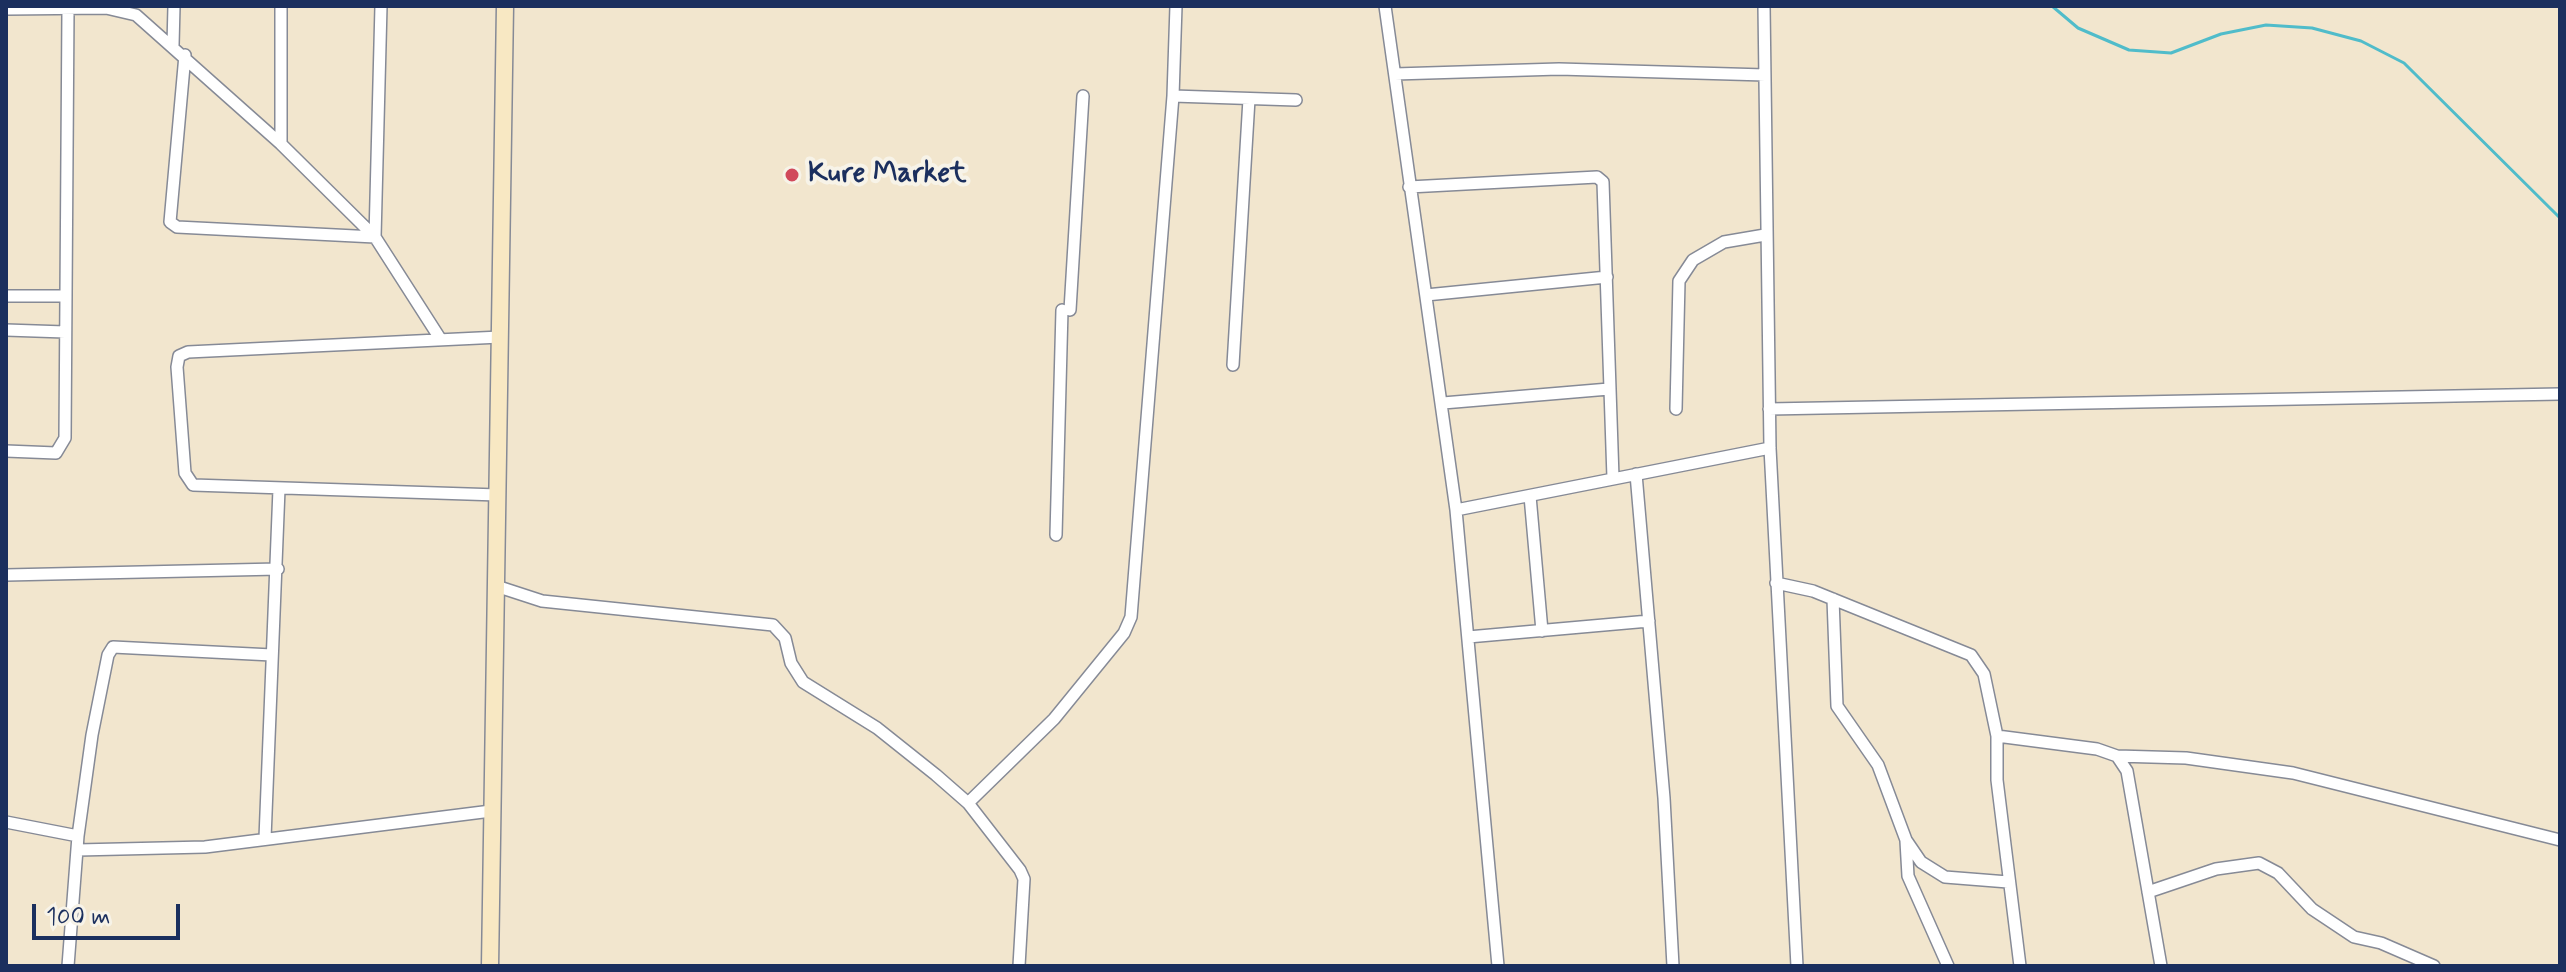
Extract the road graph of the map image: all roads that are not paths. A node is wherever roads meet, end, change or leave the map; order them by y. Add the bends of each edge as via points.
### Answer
1 (174, 6) edge
2 (281, 6) edge
3 (381, 6) edge
4 (505, 6) edge
5 (1176, 6) edge
6 (1385, 6) edge
7 (1764, 6) edge
8 (6, 9) edge
9 (68, 9) junction
10 (173, 45) junction
11 (185, 55) junction
12 (1395, 74) junction
13 (1765, 75) junction
14 (1083, 96) dead end
15 (1173, 96) junction
16 (1249, 99) junction
17 (1296, 100) dead end
18 (281, 144) junction
19 (1409, 187) junction
20 (1765, 235) junction
21 (375, 237) junction
22 (1607, 277) junction
23 (1426, 295) junction
24 (6, 296) edge
25 (65, 296) junction
26 (6, 330) edge
27 (65, 332) junction
28 (500, 337) junction
29 (441, 340) junction
30 (1233, 365) dead end
31 (1609, 389) junction
32 (2560, 394) edge
33 (1443, 403) junction
34 (1676, 409) dead end
35 (1769, 409) junction
36 (1770, 448) junction
37 (6, 451) edge
38 (1636, 474) junction
39 (1613, 478) junction
40 (279, 489) junction
41 (498, 495) junction
42 (1530, 496) junction
43 (1456, 510) junction
44 (1056, 535) dead end
45 (278, 569) junction
46 (6, 575) edge
47 (1776, 583) junction
48 (496, 586) junction
49 (1833, 599) junction
50 (1649, 621) junction
51 (1542, 631) junction
52 (1468, 637) junction
53 (272, 655) junction
54 (1997, 736) junction
55 (2117, 756) junction
56 (968, 803) junction
57 (491, 811) junction
58 (6, 822) edge
59 (78, 836) junction
60 (265, 838) junction
61 (1906, 840) junction
62 (2560, 840) edge
63 (78, 850) junction
64 (2008, 882) junction
65 (2148, 892) junction
66 (68, 966) edge
67 (490, 966) edge
68 (1019, 966) edge
69 (1498, 966) edge
70 (1673, 966) edge
71 (1797, 966) edge
72 (1948, 966) edge
73 (2020, 966) edge
74 (2161, 966) edge
75 (2434, 966) edge

1 - 10 street
2 - 18 street
3 - 21 street
4 - 28 street
5 - 15 street
6 - 12 street
7 - 13 street
8 - 9 street
9 - 10 street via 120,9 136,15
9 - 25 street
10 - 11 street
11 - 18 street
11 - 21 street via 170,222 177,227
12 - 13 street via 1559,69
12 - 19 street
13 - 20 street
14 - 44 street
15 - 16 street
15 - 56 street via 1131,617 1124,633 1054,719
16 - 17 street
16 - 30 street
18 - 21 street
19 - 22 street via 1597,177 1604,185
19 - 23 street
20 - 34 street via 1724,242 1693,260 1679,281
20 - 35 street
21 - 29 street
22 - 23 street
22 - 31 street
23 - 33 street
24 - 25 street
25 - 27 street
26 - 27 street
27 - 37 street via 62,448 56,453
28 - 29 street
28 - 41 street
29 - 40 street via 179,356 189,482 198,487
31 - 33 street
31 - 39 street
32 - 35 street
33 - 43 street
35 - 36 street
36 - 38 street
36 - 47 street
38 - 39 street
38 - 50 street
39 - 42 street
40 - 41 street
40 - 45 street
41 - 48 street
42 - 43 street
42 - 51 street
43 - 52 street
45 - 46 street
45 - 53 street
47 - 49 street
47 - 71 street
48 - 56 street via 542,601 767,621 785,638 803,682 877,728
48 - 57 street
49 - 54 street via 1971,655 1984,674
49 - 61 street via 1837,706 1878,765
50 - 51 street
50 - 70 street
51 - 52 street
52 - 69 street
53 - 59 street via 113,647 92,735
53 - 60 street
54 - 55 street
54 - 64 street
55 - 62 street via 2186,758 2293,773
55 - 65 street via 2127,771
56 - 68 street via 1024,879
57 - 60 street
57 - 67 street
58 - 59 street
59 - 63 street
60 - 63 street via 186,848
61 - 64 street via 1921,862 1945,877
61 - 72 street via 1908,876
63 - 66 street
64 - 73 street
65 - 74 street
65 - 75 street via 2255,862 2278,873 2312,909 2354,937

